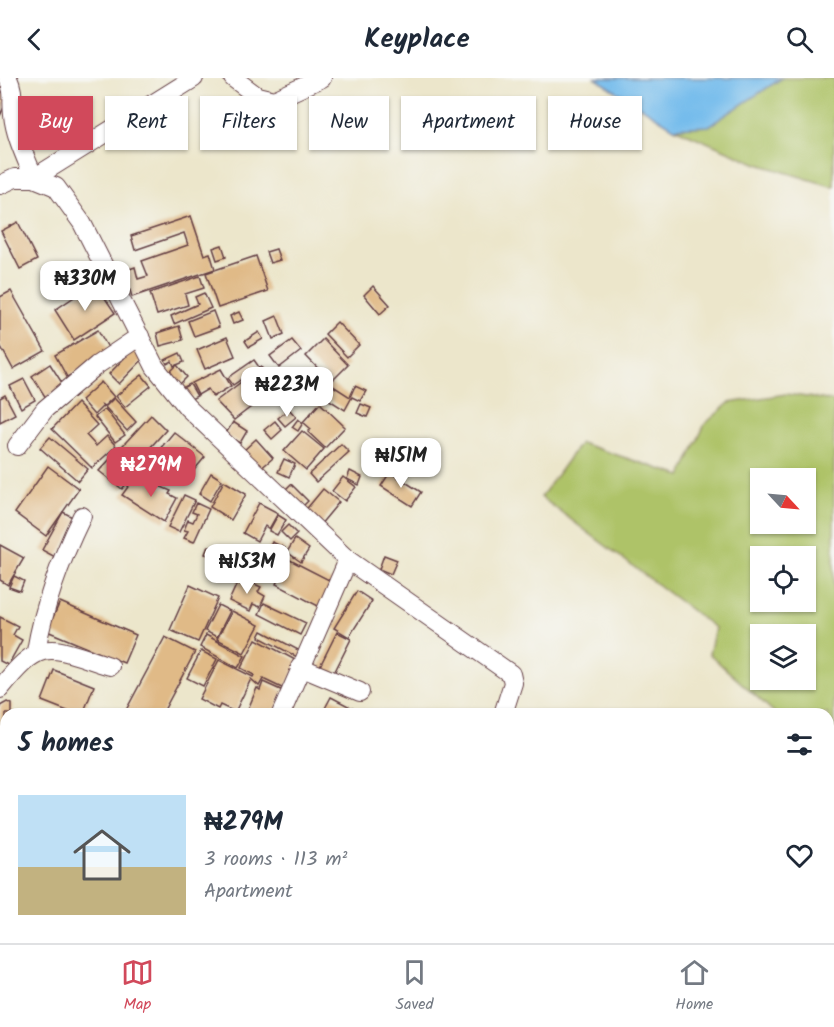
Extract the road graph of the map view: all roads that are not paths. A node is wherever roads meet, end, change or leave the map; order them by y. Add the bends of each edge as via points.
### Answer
1 (8, 78) edge
2 (194, 78) edge
3 (233, 78) edge
4 (322, 78) edge
5 (34, 178) junction
6 (0, 185) edge
7 (140, 336) junction
8 (17, 446) dead end
9 (82, 516) dead end
10 (348, 560) junction
11 (36, 651) junction
12 (110, 666) dead end
13 (300, 667) junction
14 (0, 689) edge
15 (360, 692) dead end
16 (284, 708) edge
17 (504, 708) edge

1 - 5 street via 14,93 13,114 19,140
2 - 5 street
3 - 4 street via 257,96 274,100
5 - 6 street via 15,178
5 - 7 street via 56,187 82,223
7 - 8 street via 97,365 45,409
7 - 10 street via 155,367 187,407
9 - 11 street via 47,601
10 - 13 street
10 - 17 street via 511,674 513,683
11 - 12 street via 60,650
11 - 14 street via 22,661
13 - 15 street
13 - 16 street

